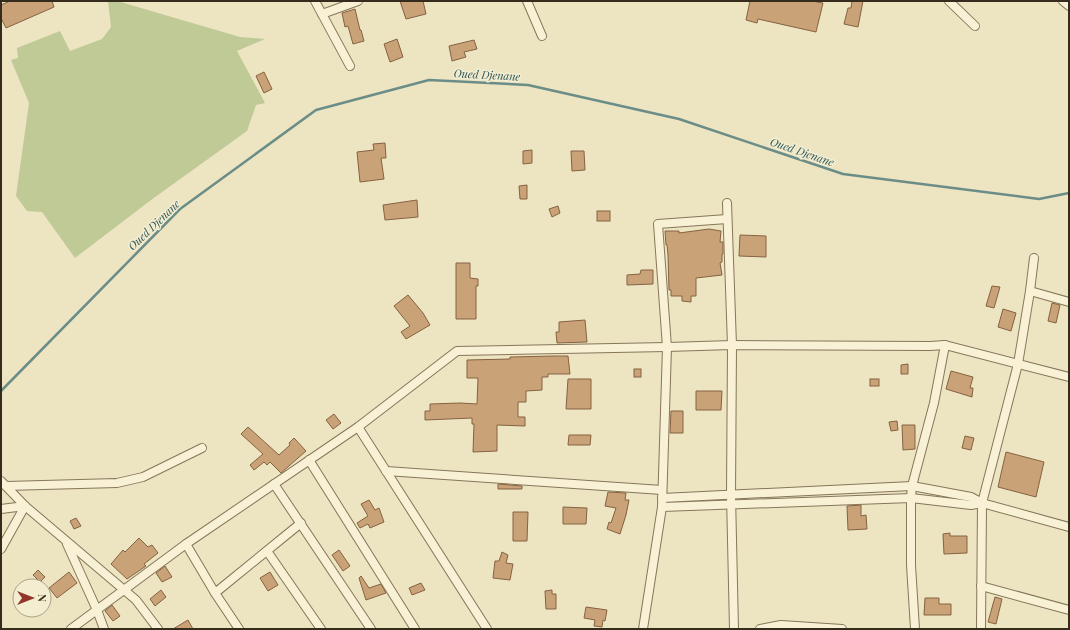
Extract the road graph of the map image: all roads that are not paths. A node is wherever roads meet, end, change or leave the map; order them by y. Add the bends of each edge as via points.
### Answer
1 (315, 1) edge
2 (358, 1) edge
3 (527, 1) edge
4 (949, 1) edge
5 (1063, 1) edge
6 (1069, 6) edge
7 (322, 14) junction
8 (975, 26) dead end
9 (542, 36) dead end
10 (350, 66) dead end
11 (727, 203) dead end
12 (727, 219) junction
13 (1034, 258) dead end
14 (1030, 291) junction
15 (1069, 302) edge
16 (732, 345) junction
17 (945, 345) junction
18 (667, 348) junction
19 (1018, 364) junction
20 (1069, 377) edge
21 (358, 427) junction
22 (202, 448) dead end
23 (309, 460) junction
24 (386, 471) junction
25 (4, 484) edge
26 (274, 484) junction
27 (912, 486) junction
28 (662, 490) junction
29 (731, 495) junction
30 (910, 498) junction
31 (662, 503) junction
32 (982, 503) junction
33 (731, 504) junction
34 (25, 506) junction
35 (1, 509) edge
36 (301, 523) junction
37 (1069, 527) edge
38 (66, 540) junction
39 (186, 544) junction
40 (1, 549) edge
41 (267, 551) junction
42 (981, 586) junction
43 (125, 590) junction
44 (215, 593) junction
45 (97, 610) junction
46 (1069, 610) edge
47 (71, 629) edge
48 (104, 629) edge
49 (158, 629) edge
50 (239, 629) edge
51 (321, 629) edge
52 (371, 629) edge
53 (415, 629) edge
54 (486, 629) edge
55 (643, 629) edge
56 (734, 629) edge
57 (760, 629) edge
58 (842, 629) edge
59 (915, 629) edge
60 (981, 629) edge

1 - 7 street
2 - 7 street
3 - 9 street
4 - 8 street
5 - 6 street
7 - 10 street
11 - 12 street
12 - 16 street
12 - 18 street via 658,224
13 - 14 street
14 - 15 street
14 - 19 street
16 - 17 street
16 - 18 street
16 - 29 street
17 - 19 street
17 - 27 street via 934,403
18 - 21 street via 457,351
18 - 28 street
19 - 20 street
19 - 32 street
21 - 23 street
21 - 24 street
22 - 25 street via 142,477 117,483
23 - 26 street
23 - 53 street
24 - 28 street
24 - 54 street
25 - 34 street
26 - 36 street
26 - 39 street
27 - 29 street
27 - 30 street
27 - 32 street via 971,497
28 - 31 street
29 - 31 street
29 - 33 street
30 - 32 street via 971,505
30 - 33 street
30 - 59 street
31 - 33 street
31 - 55 street
32 - 37 street
32 - 42 street
33 - 56 street
34 - 35 street
34 - 38 street
34 - 40 street
36 - 41 street
36 - 52 street
38 - 43 street
38 - 45 street
39 - 43 street
39 - 44 street
41 - 44 street
41 - 51 street
42 - 46 street
42 - 60 street
43 - 45 street
43 - 49 street
44 - 50 street
45 - 47 street
45 - 48 street
57 - 58 street via 781,625

